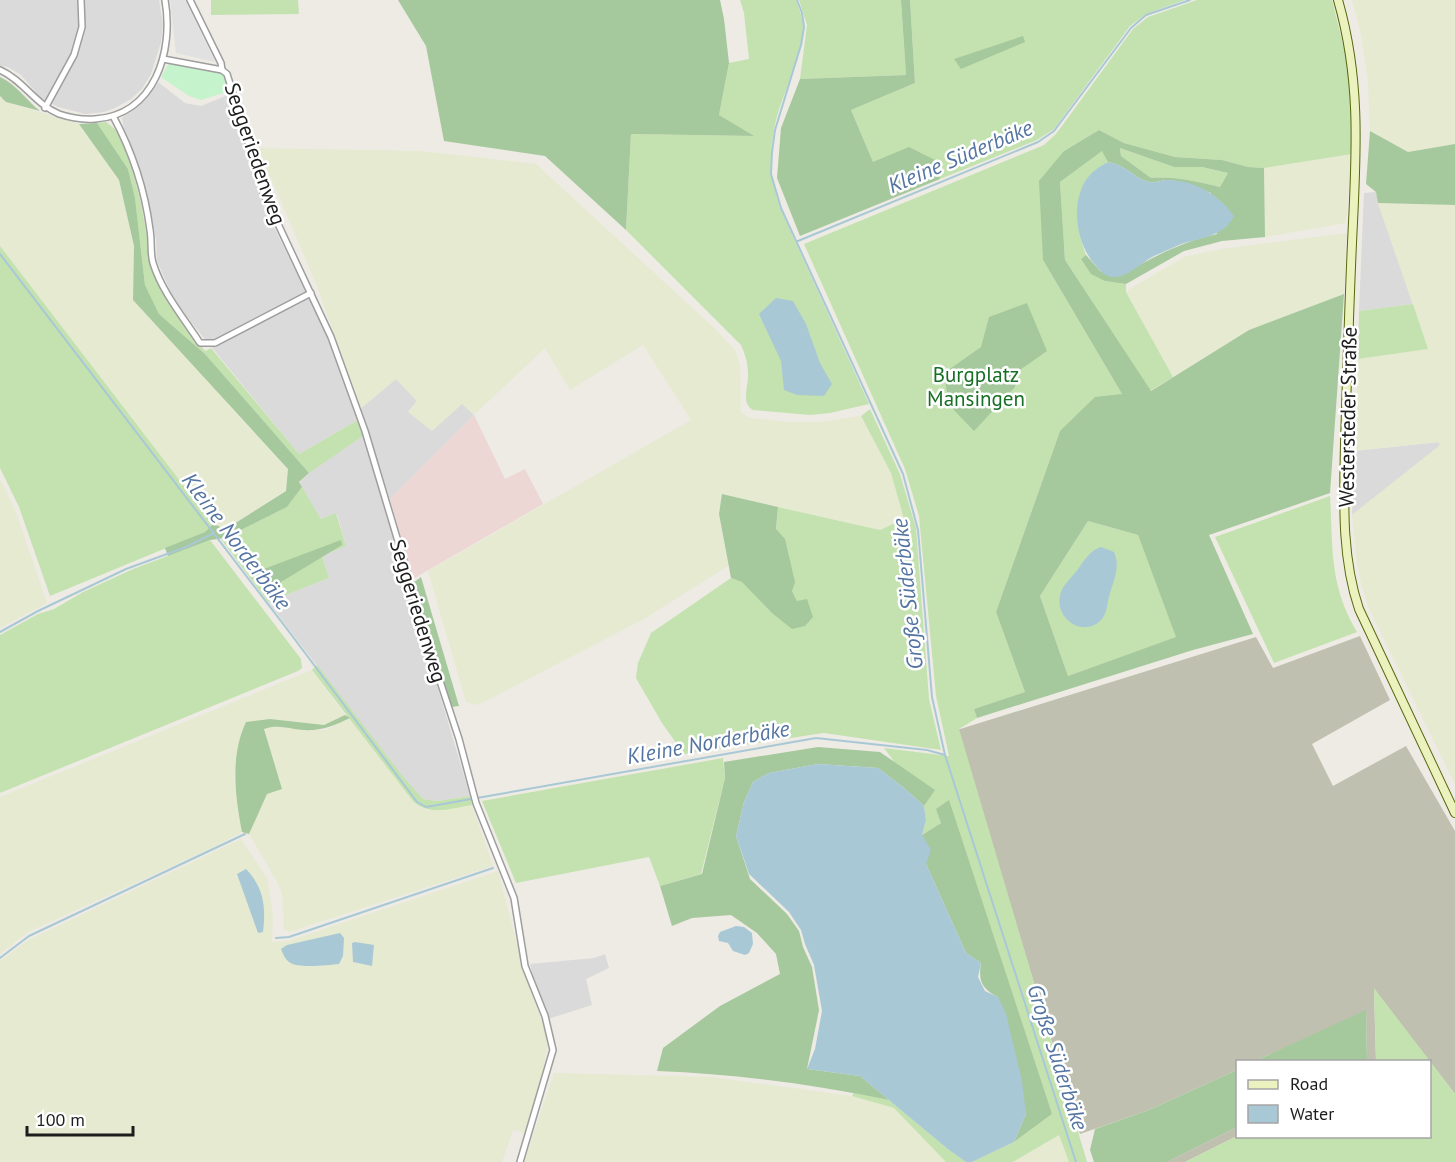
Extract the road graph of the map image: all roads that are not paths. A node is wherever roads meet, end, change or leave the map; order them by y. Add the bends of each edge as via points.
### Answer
1 (81, 0) edge
2 (165, 0) edge
3 (190, 0) edge
4 (1338, 0) edge
5 (163, 59) junction
6 (0, 70) edge
7 (222, 70) junction
8 (45, 108) junction
9 (113, 116) junction
10 (311, 293) junction
11 (1455, 813) edge
12 (520, 1162) edge

1 - 8 street via 82,27 74,55
2 - 5 street via 167,34
3 - 7 street, Seggeriedenweg
4 - 11 main road, Westersteder Straße via 1351,48 1357,113 1345,461 1350,576 1359,609
5 - 7 street, Seggeriedenweg
5 - 9 street via 152,85 139,101
6 - 8 street via 10,74
7 - 10 street, Seggeriedenweg via 237,101 263,192
8 - 9 street via 80,120
9 - 10 street via 137,173 150,230 152,261 164,290 200,343 214,343
10 - 12 street, Seggeriedenweg via 332,337 365,431 476,803 514,898 525,966 545,1016 553,1050

